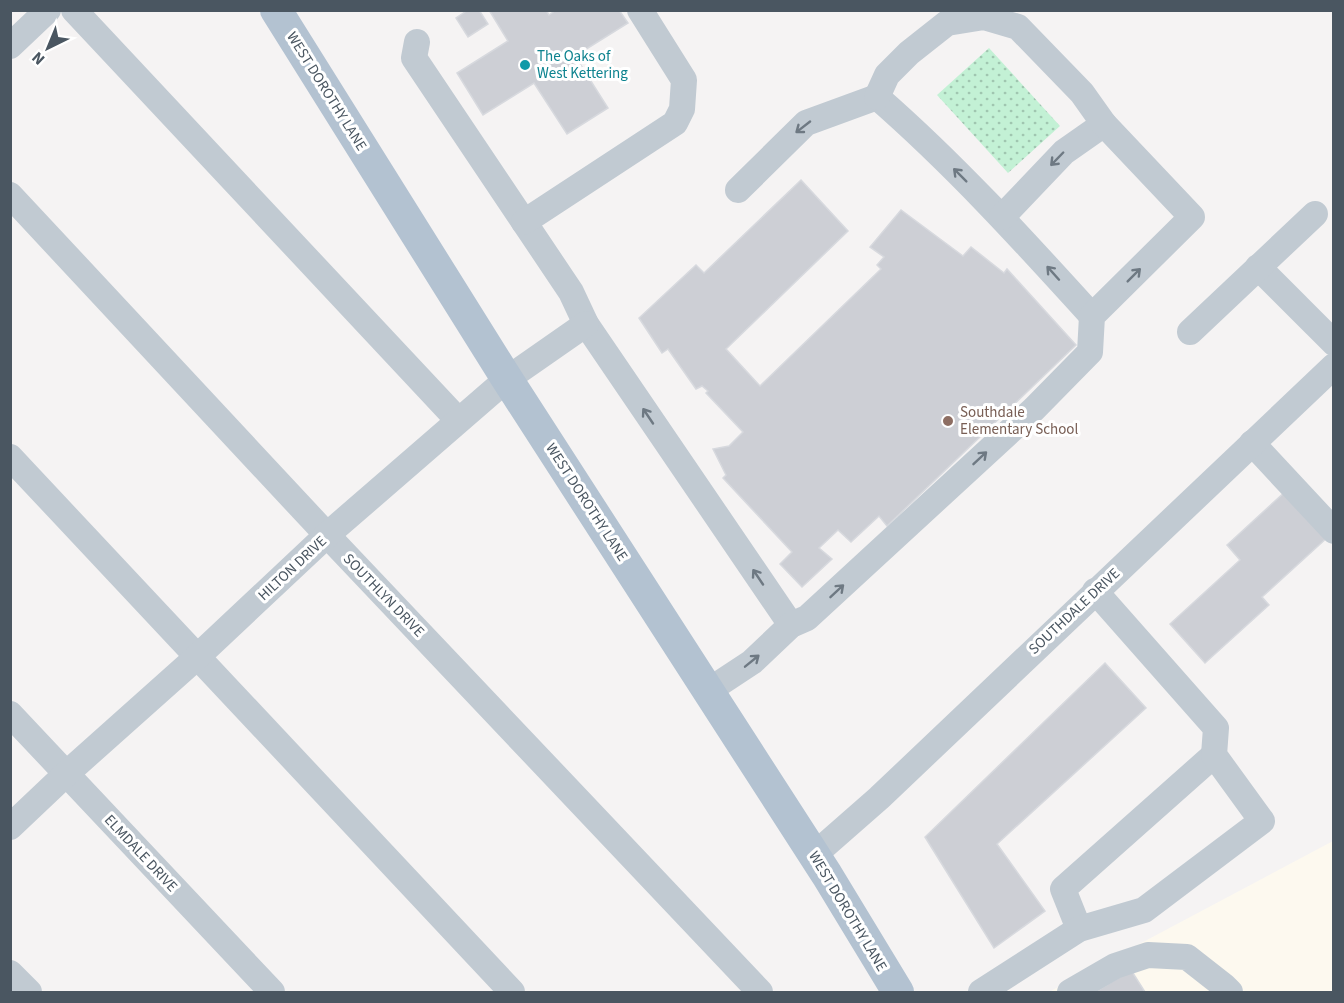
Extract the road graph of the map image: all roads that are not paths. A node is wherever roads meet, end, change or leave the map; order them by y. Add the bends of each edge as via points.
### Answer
1 (48, 10) edge
2 (74, 10) edge
3 (276, 10) edge
4 (640, 10) edge
5 (417, 42) dead end
6 (10, 46) edge
7 (878, 97) junction
8 (1104, 124) junction
9 (738, 190) dead end
10 (10, 195) edge
11 (1315, 214) dead end
12 (1002, 217) junction
13 (524, 222) junction
14 (1258, 267) junction
15 (1092, 316) junction
16 (585, 324) junction
17 (1190, 332) dead end
18 (1334, 343) edge
19 (1334, 366) edge
20 (507, 379) junction
21 (458, 420) junction
22 (1252, 443) junction
23 (10, 458) edge
24 (1334, 531) edge
25 (327, 535) junction
26 (1095, 591) junction
27 (791, 625) junction
28 (196, 658) junction
29 (708, 691) junction
30 (10, 714) edge
31 (1214, 755) junction
32 (66, 774) junction
33 (10, 827) edge
34 (814, 855) junction
35 (1079, 929) junction
36 (10, 973) edge
37 (29, 993) edge
38 (272, 993) edge
39 (512, 993) edge
40 (760, 993) edge
41 (898, 993) edge
42 (981, 993) edge
43 (1070, 993) edge
44 (1230, 993) edge

1 - 6 street
2 - 21 street
3 - 20 main road, WEST DOROTHY LANE
4 - 13 street via 684,80 682,109 675,123
5 - 13 street via 414,58
7 - 8 street via 887,75 947,23 984,17 1018,27 1082,93
7 -> 9 street via 806,123
12 -> 7 street
8 -> 12 street via 1064,152
15 -> 8 street via 1192,217
10 - 25 street, SOUTHLYN DRIVE
11 - 14 street
15 -> 12 street
13 - 16 street via 571,292
14 - 17 street
14 - 18 street
27 -> 15 street via 807,618 1034,409 1090,352
16 - 20 street, HILTON DRIVE
27 -> 16 street
19 - 22 street, SOUTHDALE DRIVE
20 - 21 street, HILTON DRIVE
20 - 29 main road, WEST DOROTHY LANE
21 - 25 street, HILTON DRIVE
22 - 24 street
22 - 26 street, SOUTHDALE DRIVE
23 - 28 street
25 - 28 street, HILTON DRIVE
25 - 40 street, SOUTHLYN DRIVE
26 - 31 street via 1216,728
26 - 34 street, SOUTHDALE DRIVE
29 -> 27 street via 752,662
28 - 32 street, HILTON DRIVE
28 - 39 street
29 - 34 main road, WEST DOROTHY LANE
30 - 32 street, ELMDALE DRIVE
31 - 35 street via 1063,889
31 - 35 street via 1262,821 1144,910
32 - 33 street, HILTON DRIVE
32 - 38 street, ELMDALE DRIVE
34 - 41 main road, WEST DOROTHY LANE
35 - 42 street
36 - 37 street
43 - 44 street via 1115,966 1148,955 1187,957

